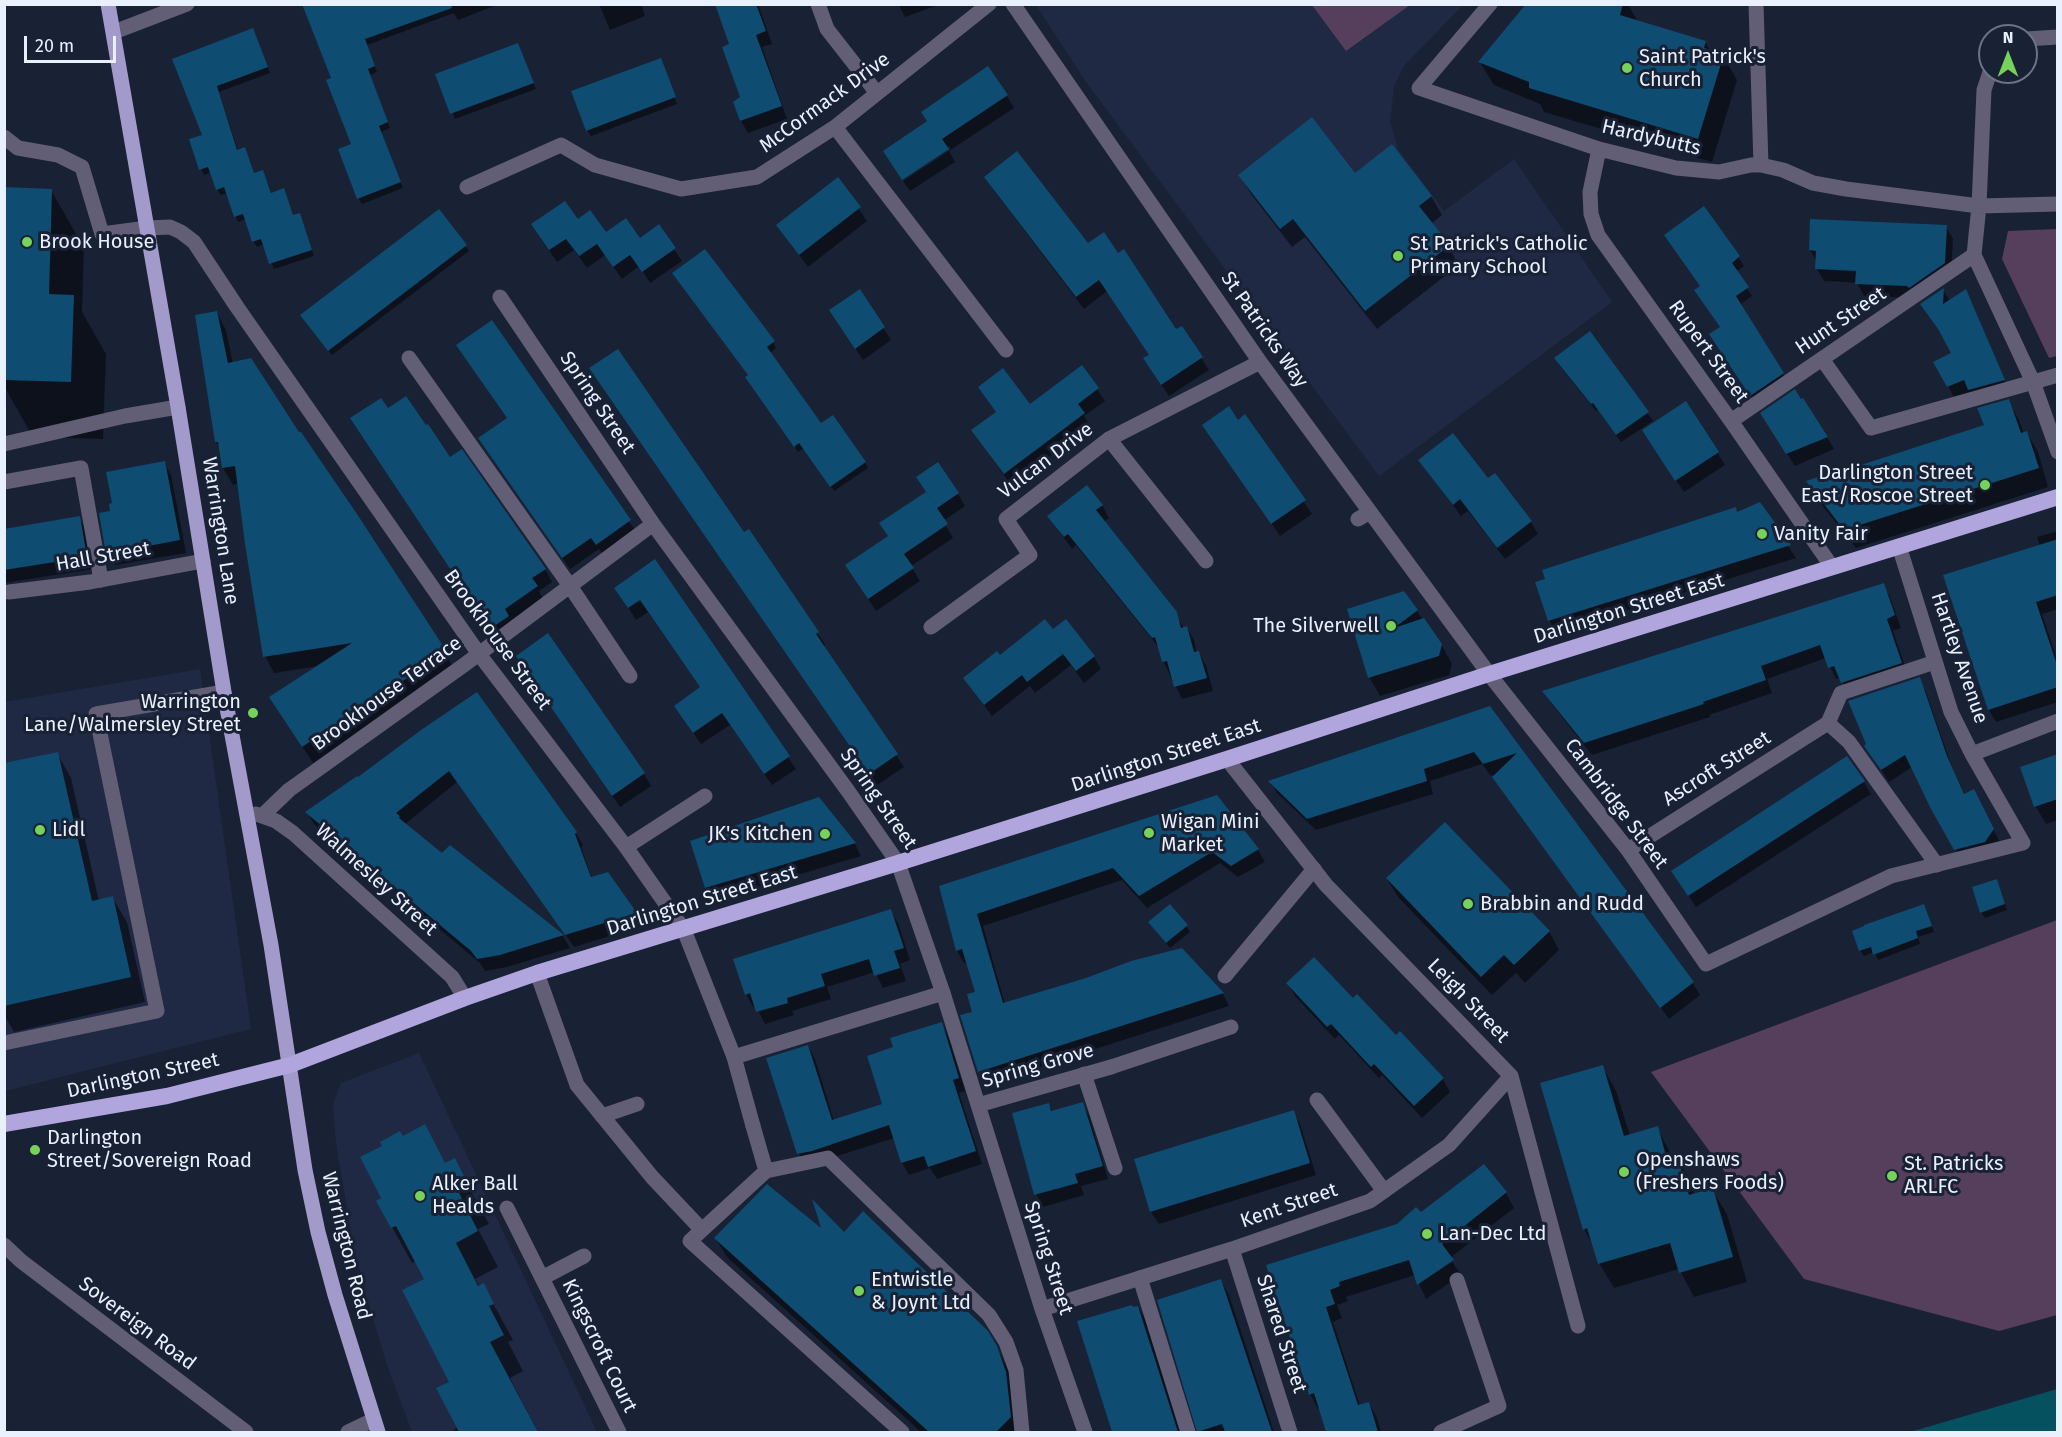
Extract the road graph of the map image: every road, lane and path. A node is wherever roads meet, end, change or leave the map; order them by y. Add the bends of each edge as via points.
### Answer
1 (108, 4) edge
2 (187, 4) edge
3 (818, 4) edge
4 (990, 4) edge
5 (1013, 4) edge
6 (1490, 4) edge
7 (1756, 4) edge
8 (114, 33) junction
9 (2058, 37) edge
10 (2038, 38) edge
11 (1986, 84) edge
12 (878, 93) junction
13 (835, 127) junction
14 (4, 137) edge
15 (1599, 149) junction
16 (1761, 165) junction
17 (466, 188) dead end
18 (2058, 204) edge
19 (1979, 206) junction
20 (147, 228) junction
21 (1974, 255) junction
22 (500, 297) dead end
23 (1006, 350) dead end
24 (409, 358) dead end
25 (1822, 359) junction
26 (1260, 362) junction
27 (2058, 375) edge
28 (2033, 382) junction
29 (178, 407) junction
30 (1731, 421) junction
31 (1109, 439) junction
32 (4, 444) edge
33 (2058, 452) edge
34 (4, 482) edge
35 (2058, 497) edge
36 (653, 524) junction
37 (1899, 546) junction
38 (203, 561) junction
39 (1206, 561) dead end
40 (1832, 567) junction
41 (101, 580) junction
42 (570, 586) junction
43 (9, 592) dead end
44 (931, 627) dead end
45 (479, 654) junction
46 (1935, 662) junction
47 (1489, 674) junction
48 (630, 676) dead end
49 (224, 692) junction
50 (2058, 721) edge
51 (1828, 723) junction
52 (1972, 754) junction
53 (1227, 759) junction
54 (705, 795) dead end
55 (246, 813) junction
56 (263, 815) junction
57 (626, 847) junction
58 (1628, 850) junction
59 (898, 862) junction
60 (1937, 865) junction
61 (1314, 869) junction
62 (684, 930) junction
63 (537, 973) junction
64 (1225, 976) dead end
65 (943, 993) junction
66 (465, 998) junction
67 (1231, 1027) dead end
68 (4, 1043) edge
69 (734, 1057) junction
70 (290, 1065) junction
71 (1084, 1074) junction
72 (1511, 1076) junction
73 (1317, 1100) dead end
74 (637, 1104) dead end
75 (978, 1106) junction
76 (602, 1116) junction
77 (4, 1124) edge
78 (1115, 1168) dead end
79 (766, 1171) junction
80 (1384, 1191) junction
81 (507, 1208) dead end
82 (702, 1230) junction
83 (4, 1245) edge
84 (1232, 1249) junction
85 (584, 1256) dead end
86 (542, 1278) junction
87 (1140, 1278) junction
88 (1456, 1280) dead end
89 (1042, 1310) junction
90 (1578, 1326) dead end
91 (375, 1426) edge
92 (246, 1432) edge
93 (348, 1432) edge
94 (619, 1432) edge
95 (902, 1432) edge
96 (1022, 1432) edge
97 (1085, 1432) edge
98 (1188, 1432) edge
99 (1290, 1432) edge
100 (1441, 1432) edge

1 - 8 main road, Warrington Lane
2 - 8 street
3 - 12 street via 827,29
4 - 12 street, McCormack Drive
5 - 26 street, St Patricks Way
6 - 15 street, Hardybutts via 1419,88
7 - 16 street
8 - 20 main road, Warrington Lane
9 - 10 street
11 - 19 street
12 - 13 street, McCormack Drive
13 - 17 street, McCormack Drive via 758,177 681,189 595,165 561,145
13 - 23 street
14 - 20 street, Brookhouse Street via 18,148 58,155 82,168 102,234
15 - 16 street, Hardybutts via 1703,172
15 - 30 street, Rupert Street via 1590,192 1598,235
16 - 19 street, Hardybutts via 1813,183
18 - 19 street, Hardybutts
19 - 21 street
20 - 29 main road, Warrington Lane
20 - 45 street, Brookhouse Street via 170,227 194,242
21 - 25 street, Hunt Street
21 - 28 street
22 - 36 street, Spring Street
24 - 42 street
25 - 28 street via 1871,428
25 - 30 street, Hunt Street
26 - 31 street, Vulcan Drive
26 - 47 street, St Patricks Way via 1364,515
27 - 28 street
28 - 33 street
29 - 32 street
29 - 38 main road, Warrington Lane
30 - 40 street, Rupert Street
31 - 39 street
31 - 44 street, Vulcan Drive via 1006,519 1030,555
34 - 41 street via 81,468
35 - 37 highway, Darlington Street East
36 - 42 street, Brookhouse Terrace
36 - 59 street, Spring Street
37 - 40 highway, Darlington Street East
37 - 46 street, Hartley Avenue
38 - 41 street, Hall Street
38 - 49 main road, Warrington Lane
40 - 47 highway, Darlington Street East
41 - 43 street, Hall Street
42 - 45 street, Brookhouse Terrace
42 - 48 street
45 - 56 street, Brookhouse Terrace via 289,790
45 - 57 street, Brookhouse Street
46 - 51 street via 1841,693
46 - 52 street, Hartley Avenue via 1951,712
47 - 53 highway, Darlington Street East
47 - 58 street, Cambridge Street
49 - 55 main road, Warrington Lane
49 - 68 street via 96,714 157,1011
50 - 52 street
51 - 58 street, Ascroft Street
51 - 60 street via 1849,742
52 - 60 street, Hartley Avenue via 2024,843
53 - 59 highway, Darlington Street East
53 - 61 street, Leigh Street
54 - 57 street
55 - 56 street, Walmesley Street
55 - 70 main road, Warrington Lane
56 - 66 street, Walmesley Street via 293,833 452,976
57 - 62 street, Brookhouse Street
58 - 60 street, Cambridge Street via 1706,964 1891,876
59 - 62 highway, Darlington Street East
59 - 65 street, Spring Street
61 - 64 street
61 - 72 street, Leigh Street
62 - 63 highway, Darlington Street East
62 - 69 street, Brookhouse Street
63 - 66 highway, Darlington Street East
63 - 76 street via 577,1086
65 - 69 street
65 - 75 street, Spring Street
66 - 70 highway, Darlington Street East
67 - 71 street, Spring Grove
69 - 79 street, Brookhouse Street
70 - 77 highway, Darlington Street via 167,1096
70 - 91 main road, Warrington Road via 318,1232
71 - 75 street, Spring Grove
71 - 78 street
72 - 80 street, Kent Street via 1449,1145
72 - 90 street, Leigh Street
73 - 80 street
74 - 76 street
75 - 89 street, Spring Street
76 - 82 street
79 - 82 street
79 - 96 street via 828,1158 989,1315 1006,1342 1016,1370
80 - 84 street, Kent Street via 1370,1201
81 - 86 street, Kingscroft Court
82 - 95 street via 690,1241
83 - 92 street, Sovereign Road
84 - 87 street, Kent Street
84 - 99 street, Shared Street
85 - 86 street, Kingscroft Court
86 - 94 street, Kingscroft Court
87 - 89 street, Kent Street
87 - 98 street
88 - 100 street via 1499,1406
89 - 97 street, Spring Street
91 - 93 street

